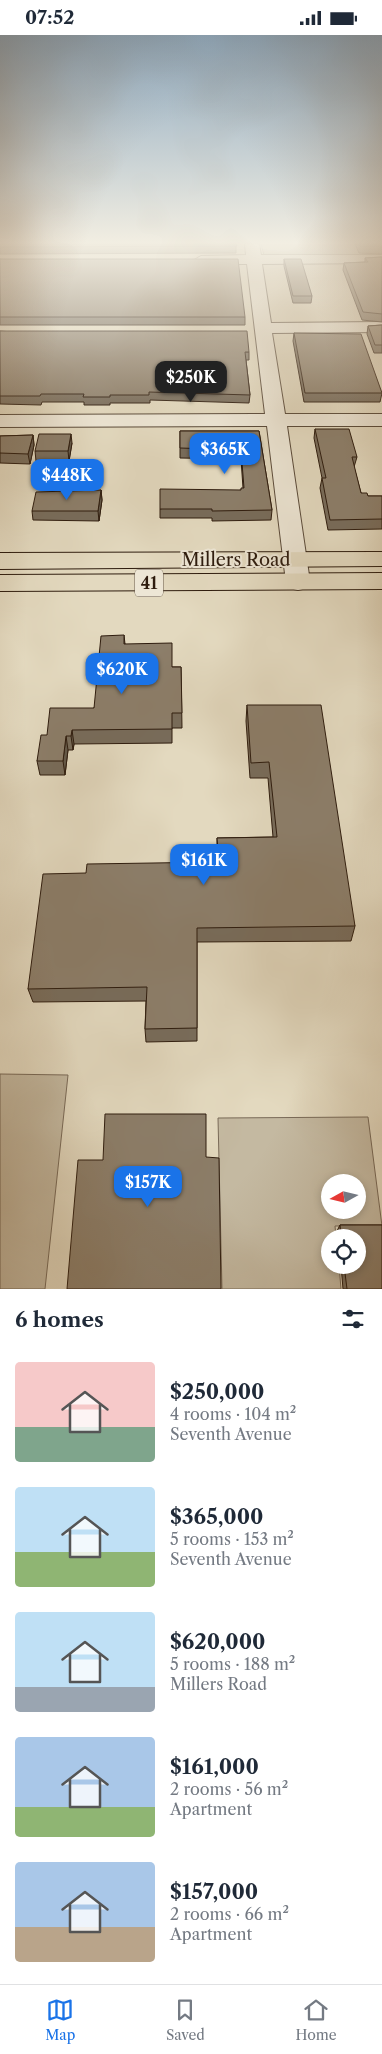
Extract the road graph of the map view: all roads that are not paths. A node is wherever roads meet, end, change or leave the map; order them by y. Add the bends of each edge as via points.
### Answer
1 (260, 303) edge
2 (382, 327) edge
3 (264, 330) junction
4 (244, 332) edge
5 (277, 420) junction
6 (382, 420) edge
7 (0, 421) edge
8 (382, 559) edge
9 (0, 561) edge
10 (297, 571) junction
11 (382, 581) edge
12 (0, 583) edge

1 - 3 street
2 - 3 street
3 - 4 street
3 - 5 street
5 - 6 street
5 - 7 street
5 - 10 street
8 - 10 main road, Millers Road / 41
9 - 10 main road, Millers Road / 41
10 - 11 main road, Millers Road / 41
10 - 12 main road, Millers Road / 41

